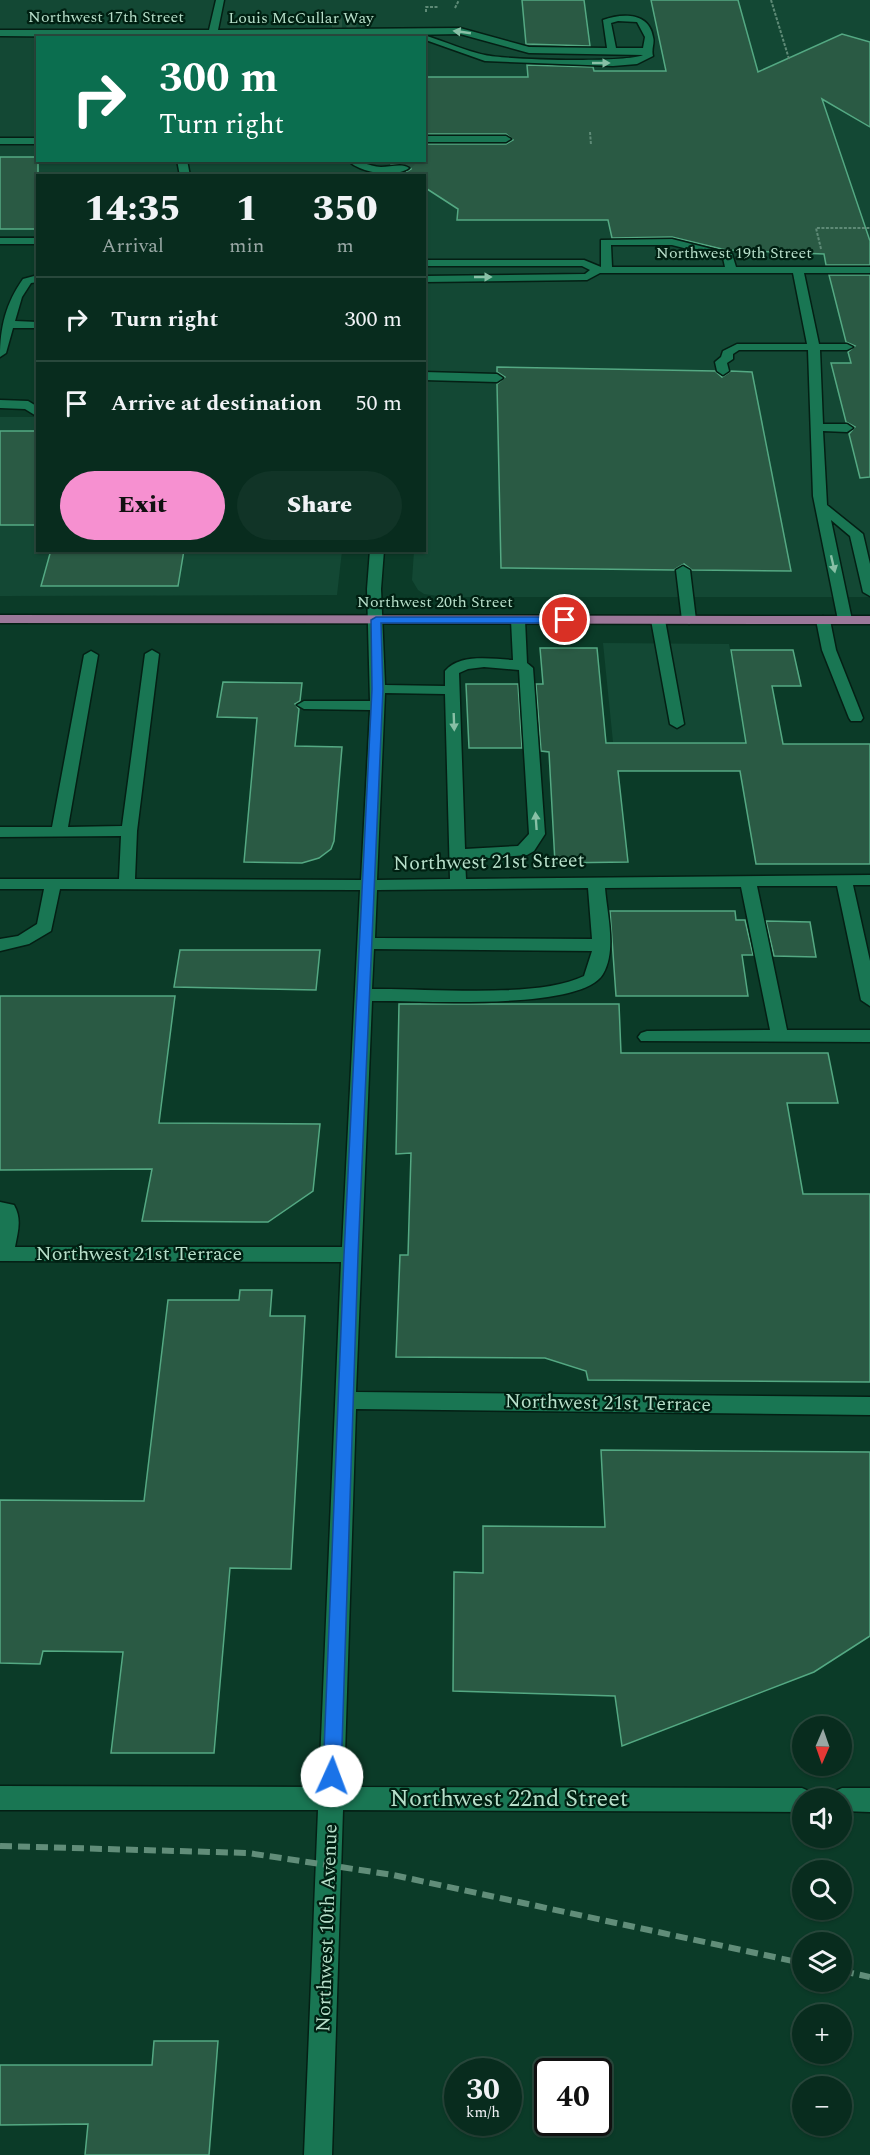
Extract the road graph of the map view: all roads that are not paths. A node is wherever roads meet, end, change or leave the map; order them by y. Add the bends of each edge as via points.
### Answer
1 (220, 0) edge
2 (332, 23) tunnel mouth
3 (362, 23) tunnel mouth
4 (0, 33) edge
5 (275, 33) junction
6 (387, 33) junction
7 (212, 35) edge
8 (360, 35) edge
9 (406, 36) edge
10 (426, 39) edge
11 (495, 41) junction
12 (612, 51) junction
13 (647, 51) junction
14 (471, 54) junction
15 (426, 139) edge
16 (506, 139) dead end
17 (0, 141) edge
18 (36, 141) edge
19 (354, 162) edge
20 (404, 168) tunnel mouth
21 (0, 241) edge
22 (36, 241) edge
23 (426, 263) edge
24 (602, 270) junction
25 (731, 270) junction
26 (798, 270) junction
27 (870, 270) edge
28 (36, 279) edge
29 (426, 279) edge
30 (9, 324) junction
31 (36, 325) edge
32 (814, 347) junction
33 (847, 347) dead end
34 (0, 353) edge
35 (736, 371) dead end
36 (426, 376) edge
37 (497, 378) dead end
38 (0, 404) edge
39 (36, 411) edge
40 (816, 427) junction
41 (847, 428) dead end
42 (822, 507) junction
43 (856, 534) junction
44 (870, 534) edge
45 (377, 552) edge
46 (683, 570) dead end
47 (870, 592) edge
48 (0, 619) edge
49 (376, 620) junction
50 (518, 620) junction
51 (658, 620) junction
52 (689, 620) junction
53 (823, 620) junction
54 (845, 620) junction
55 (870, 620) edge
56 (152, 654) dead end
57 (91, 655) dead end
58 (520, 665) junction
59 (453, 690) junction
60 (377, 697) junction
61 (304, 705) dead end
62 (856, 718) dead end
63 (677, 724) dead end
64 (129, 831) junction
65 (0, 832) edge
66 (59, 832) junction
67 (458, 855) junction
68 (844, 880) junction
69 (870, 880) edge
70 (748, 881) junction
71 (596, 882) junction
72 (0, 884) edge
73 (53, 884) junction
74 (127, 884) junction
75 (370, 884) junction
76 (458, 884) junction
77 (366, 943) junction
78 (0, 945) edge
79 (600, 945) junction
80 (363, 995) junction
81 (870, 1000) edge
82 (870, 1036) edge
83 (647, 1037) dead end
84 (780, 1037) junction
85 (0, 1209) edge
86 (2, 1254) edge
87 (351, 1255) junction
88 (346, 1400) junction
89 (870, 1406) edge
90 (0, 1798) edge
91 (331, 1800) junction
92 (792, 1800) edge
93 (852, 1800) edge
94 (870, 1800) edge
95 (318, 2155) edge

1 - 7 street
2 - 5 street via 292,25
3 - 6 street via 383,26
4 - 7 street, Northwest 17th Street
5 - 7 street, Louis McCullar Way
5 - 8 street, Louis McCullar Way
6 - 8 street, Louis McCullar Way
6 - 9 street, Louis McCullar Way
11 -> 6 street, Louis McCullar Way via 448,30
10 - 14 street
11 - 12 street, Louis McCullar Way via 529,50
11 - 14 street via 498,49
12 - 13 street, Louis McCullar Way
12 - 13 street via 606,22 617,18 640,20 648,37
14 -> 13 street via 485,58 620,63 642,60 648,56
15 - 16 street
17 - 18 street
19 - 20 street via 376,170
21 - 22 street
23 - 24 street, Northwest 19th Street via 584,263
24 - 25 street, Northwest 19th Street
24 - 25 street via 605,242 672,242 728,256
29 -> 24 street, Northwest 19th Street via 587,277
25 - 26 street, Northwest 19th Street
26 - 27 street, Northwest 19th Street
26 - 32 street
28 - 30 street via 27,281 16,297
30 - 31 street
30 - 34 street
32 - 33 street
32 - 35 street via 737,347 727,353 725,365 736,364
32 - 40 street
36 - 37 street
38 - 39 street via 28,405
40 - 41 street
40 - 42 street
42 - 43 street
42 -> 54 street
43 - 44 street
43 - 47 street
45 - 49 street, Northwest 10th Avenue
46 - 52 street
48 - 49 main road, Northwest 20th Street
49 - 50 main road, Northwest 20th Street
49 - 60 street, Northwest 10th Avenue
50 - 51 main road, Northwest 20th Street
50 - 58 street
51 - 52 main road, Northwest 20th Street
51 - 63 street
52 - 53 main road, Northwest 20th Street
53 - 54 main road, Northwest 20th Street
53 - 62 street via 829,650
54 - 55 main road, Northwest 20th Street
56 - 64 street
57 - 66 street
58 - 59 street via 457,666 452,671
67 -> 58 street via 521,850 537,834 526,669
59 - 60 street
59 -> 67 street
60 - 61 street
60 - 75 street, Northwest 10th Avenue
64 - 66 street
64 - 74 street
65 - 66 street
67 - 76 street
68 - 69 street, Northwest 21st Street
68 - 70 street, Northwest 21st Street
68 - 81 street
70 - 71 street, Northwest 21st Street
70 - 84 street
71 - 76 street, Northwest 21st Street
71 - 79 street
72 - 73 street, Northwest 21st Street
73 - 74 street, Northwest 21st Street
73 - 78 street via 45,927 23,940
74 - 75 street, Northwest 21st Street
75 - 76 street, Northwest 21st Street
75 - 77 street, Northwest 10th Avenue
77 - 79 street
77 - 80 street, Northwest 10th Avenue
79 - 80 street via 601,958 591,980 581,987 543,993
80 - 87 street, Northwest 10th Avenue
82 - 84 street
83 - 84 street
85 - 86 street via 7,1210 10,1222
86 - 87 street, Northwest 21st Terrace
87 - 88 street, Northwest 10th Avenue
88 - 89 street, Northwest 21st Terrace
88 - 91 street, Northwest 10th Avenue
90 - 91 street, Northwest 22nd Street
91 - 92 street, Northwest 22nd Street
91 - 95 street, Northwest 10th Avenue
93 - 94 street

